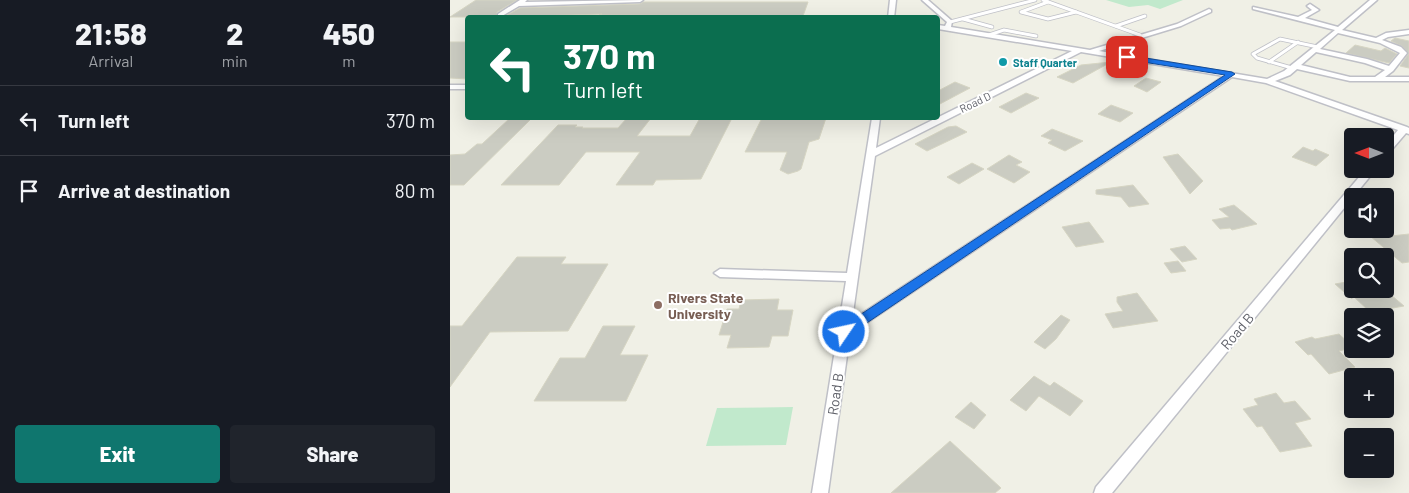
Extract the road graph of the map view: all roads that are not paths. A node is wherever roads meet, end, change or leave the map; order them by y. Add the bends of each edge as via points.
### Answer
1 (524, 0) edge
2 (640, 0) edge
3 (893, 0) edge
4 (925, 0) edge
5 (1035, 0) edge
6 (1043, 0) edge
7 (1374, 0) edge
8 (1048, 2) junction
9 (517, 4) junction
10 (1310, 6) dead end
11 (1255, 8) dead end
12 (1209, 11) dead end
13 (1076, 12) junction
14 (500, 15) dead end
15 (891, 15) edge
16 (939, 15) edge
17 (940, 16) edge
18 (1145, 16) dead end
19 (961, 19) junction
20 (1299, 19) junction
21 (948, 25) junction
22 (992, 26) dead end
23 (1116, 26) junction
24 (940, 27) edge
25 (1338, 30) junction
26 (1409, 32) edge
27 (990, 35) junction
28 (1140, 35) junction
29 (1036, 36) dead end
30 (1375, 41) junction
31 (1298, 42) junction
32 (1316, 48) junction
33 (1080, 50) junction
34 (1092, 52) junction
35 (1269, 62) junction
36 (1294, 67) junction
37 (1390, 69) junction
38 (1232, 74) junction
39 (1377, 79) junction
40 (1409, 80) edge
41 (1268, 82) junction
42 (450, 87) edge
43 (465, 87) edge
44 (876, 120) edge
45 (939, 120) edge
46 (940, 120) edge
47 (1407, 130) edge
48 (1394, 143) edge
49 (871, 154) junction
50 (1364, 178) edge
51 (720, 273) dead end
52 (852, 277) junction
53 (844, 332) junction
54 (820, 493) edge
55 (1102, 493) edge

1 - 9 street
2 - 9 street
3 - 15 street
4 - 16 street
5 - 19 lane
6 - 8 lane
7 - 25 street
8 - 13 lane
8 - 13 lane via 1021,12 1048,20
9 - 14 street
10 - 20 street via 1316,10
11 - 20 street
12 - 28 street via 1179,25
13 - 23 lane
17 - 21 street
18 - 23 lane
19 - 21 lane
19 - 22 lane
20 - 25 street
21 - 24 street
21 - 27 street
23 - 28 lane
25 - 30 street
25 - 32 street
26 - 30 street via 1386,35
27 - 29 lane via 1004,30
27 - 33 street
28 - 34 street
30 - 37 street via 1401,49 1404,53
31 - 32 lane
31 - 35 lane
31 - 35 lane via 1280,39 1253,54
32 - 36 street
32 - 37 street
33 - 34 street
33 - 46 street, Road D
34 - 38 street
35 - 36 lane
36 - 39 street via 1334,77
36 - 41 street
37 - 39 street
38 - 41 street
38 - 53 street
39 - 40 street
41 - 47 street
42 - 43 street
44 - 49 street, Road B
45 - 49 street, Road D
47 - 48 street
49 - 52 street, Road B
50 - 55 street, Road B
51 - 52 street
52 - 53 street, Road B
53 - 54 street, Road B

